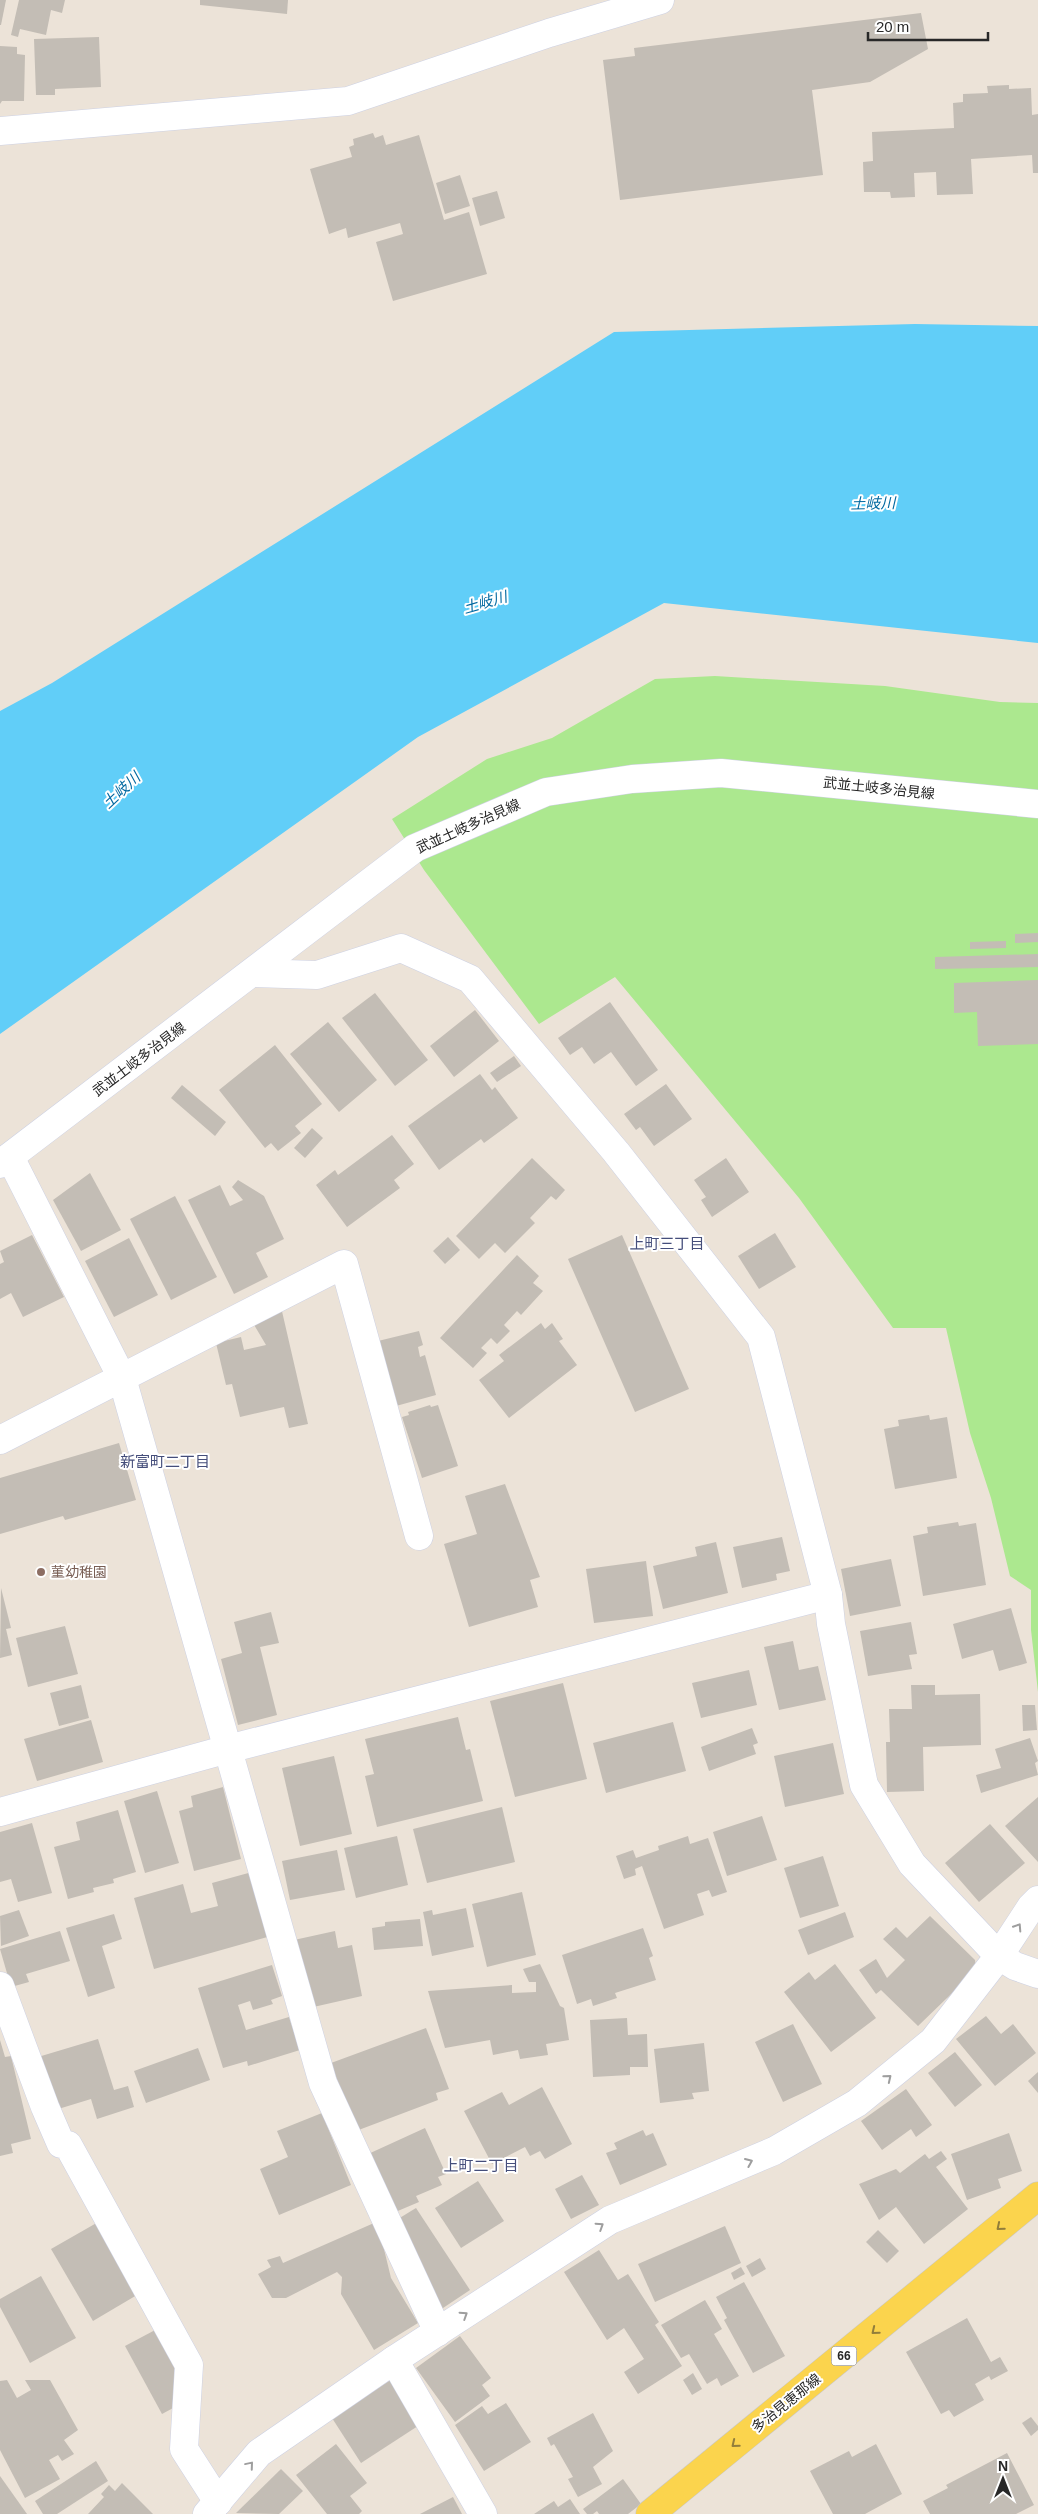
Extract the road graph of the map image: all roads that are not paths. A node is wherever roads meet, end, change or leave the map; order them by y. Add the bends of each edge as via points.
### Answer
1 (660, 0) edge
2 (0, 131) edge
3 (1038, 804) edge
4 (253, 972) junction
5 (5, 1160) edge
6 (122, 1378) junction
7 (0, 1440) edge
8 (419, 1536) dead end
9 (828, 1595) junction
10 (228, 1749) junction
11 (0, 1812) edge
12 (1038, 1900) edge
13 (1000, 1956) junction
14 (1038, 1974) edge
15 (0, 1986) edge
16 (1038, 2196) edge
17 (438, 2332) junction
18 (394, 2360) junction
19 (212, 2508) edge
20 (483, 2514) edge
21 (650, 2514) edge

1 - 2 street via 549,33 348,101
3 - 4 street, 武並土岐多治見線 via 721,773 632,779 546,792 415,848
4 - 5 street, 武並土岐多治見線
4 - 9 street via 317,974 401,948 470,978 616,1152 761,1337
5 - 6 street
6 - 7 street
6 - 8 street via 344,1264
6 - 10 street
9 - 10 street
9 - 13 street via 864,1785 912,1864
10 - 11 street
10 - 17 street via 323,2083
13 -> 12 street via 1030,1907
13 - 14 street via 1015,1966
17 -> 13 street via 610,2220 774,2151 857,2103 934,2042
15 - 19 street via 61,2144 68,2145 189,2365 184,2450
16 -> 21 main road, 多治見恵那線 / 66
17 - 18 street
19 -> 18 street via 259,2453
18 - 20 street

